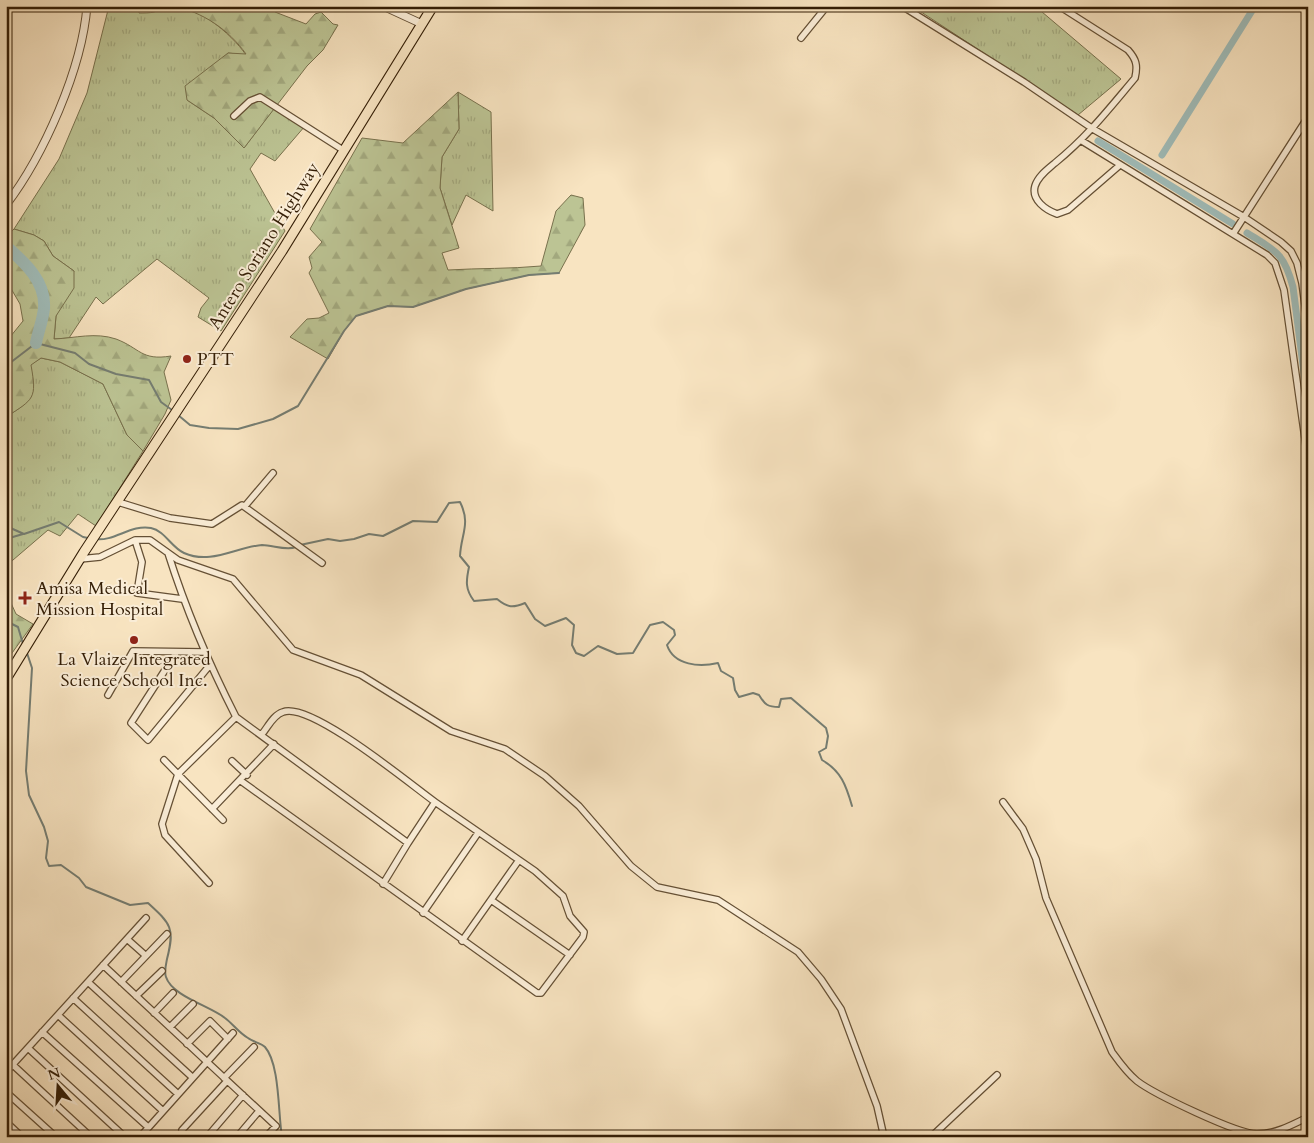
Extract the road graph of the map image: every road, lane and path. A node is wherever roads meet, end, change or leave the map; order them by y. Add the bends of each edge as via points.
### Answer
1 (87, 6) edge
2 (383, 6) edge
3 (433, 6) edge
4 (827, 6) edge
5 (902, 6) edge
6 (1059, 6) edge
7 (422, 24) junction
8 (801, 38) dead end
9 (234, 116) dead end
10 (1308, 117) edge
11 (1093, 129) junction
12 (1082, 141) junction
13 (344, 150) junction
14 (1120, 165) junction
15 (6, 205) edge
16 (1244, 217) junction
17 (1233, 234) junction
18 (1308, 328) edge
19 (1308, 460) edge
20 (273, 473) dead end
21 (118, 502) junction
22 (245, 506) junction
23 (136, 540) junction
24 (168, 553) junction
25 (80, 559) junction
26 (322, 563) dead end
27 (182, 598) junction
28 (205, 652) junction
29 (176, 653) junction
30 (210, 665) junction
31 (6, 679) edge
32 (108, 695) dead end
33 (236, 717) junction
34 (262, 734) junction
35 (274, 744) junction
36 (164, 760) dead end
37 (232, 760) dead end
38 (178, 774) junction
39 (247, 775) junction
40 (241, 781) junction
41 (435, 802) junction
42 (1003, 802) dead end
43 (212, 809) junction
44 (223, 820) dead end
45 (478, 833) junction
46 (408, 843) junction
47 (519, 860) junction
48 (209, 884) dead end
49 (383, 884) junction
50 (491, 900) junction
51 (423, 913) junction
52 (146, 918) dead end
53 (167, 934) dead end
54 (127, 939) junction
55 (462, 941) junction
56 (145, 955) junction
57 (570, 956) junction
58 (103, 965) junction
59 (162, 971) dead end
60 (88, 982) junction
61 (121, 982) junction
62 (173, 993) dead end
63 (136, 996) junction
64 (73, 998) junction
65 (193, 1004) dead end
66 (154, 1013) junction
67 (58, 1015) junction
68 (170, 1028) junction
69 (42, 1032) junction
70 (233, 1033) dead end
71 (228, 1039) junction
72 (187, 1044) junction
73 (254, 1047) dead end
74 (28, 1048) junction
75 (206, 1061) junction
76 (12, 1065) junction
77 (6, 1072) edge
78 (997, 1075) dead end
79 (192, 1077) junction
80 (226, 1079) junction
81 (6, 1092) edge
82 (178, 1094) junction
83 (243, 1095) junction
84 (163, 1111) junction
85 (259, 1111) junction
86 (1308, 1117) edge
87 (6, 1122) edge
88 (148, 1127) junction
89 (182, 1130) dead end
90 (22, 1137) edge
91 (56, 1137) edge
92 (90, 1137) edge
93 (125, 1137) edge
94 (140, 1137) edge
95 (206, 1137) edge
96 (237, 1137) edge
97 (266, 1137) edge
98 (884, 1137) edge
99 (932, 1137) edge

1 - 15 street via 76,57 58,113 31,166
2 - 7 street
3 - 7 main road, Antero Soriano Highway
4 - 8 street
5 - 11 street
6 - 11 street via 1128,50 1136,59 1135,78
7 - 13 main road, Antero Soriano Highway
9 - 13 street via 250,101 260,97
10 - 16 street
11 - 12 street
11 - 16 street
12 - 14 street
12 - 14 street via 1040,177 1034,187 1036,197 1045,209 1057,214 1068,210
13 - 21 main road, Antero Soriano Highway
14 - 17 street
16 - 17 street
16 - 18 street via 1290,251 1297,263
17 - 19 street via 1267,255 1276,263 1280,274
20 - 22 street
21 - 22 street via 170,518 212,524 239,505
21 - 25 main road, Antero Soriano Highway
22 - 26 street
23 - 24 street via 150,540
23 - 25 street via 100,557
23 - 27 street via 142,562 137,593
24 - 27 street
24 - 98 street via 178,560 233,579 292,650 361,675 451,731 506,749 545,776 579,806 631,866 657,887 718,900 798,952 841,1009 877,1106
25 - 31 main road, Antero Soriano Highway
27 - 28 street
28 - 29 street
28 - 30 street
29 - 30 street via 131,723 148,740
29 - 32 street via 133,651
30 - 33 street
33 - 34 street
33 - 38 street
34 - 35 street
34 - 41 street via 282,712 300,712 345,736
35 - 39 street
35 - 46 street
36 - 38 street
37 - 39 street
38 - 43 street
38 - 48 street via 162,829
39 - 40 street
40 - 43 street
40 - 49 street
41 - 45 street
41 - 46 street
42 - 86 street via 1022,829 1036,859 1046,898 1112,1052 1123,1067 1138,1082 1232,1129 1257,1134 1285,1129
43 - 44 street
45 - 47 street
45 - 51 street
46 - 49 street
47 - 50 street
47 - 57 street via 563,896 570,916 584,932
49 - 51 street
50 - 55 street
50 - 57 street
51 - 55 street
52 - 54 street
53 - 56 street
54 - 56 street
54 - 58 street
55 - 57 street via 537,993 541,993
56 - 61 street
58 - 60 street
58 - 61 street
59 - 63 street
60 - 64 street
60 - 79 street
61 - 63 street
62 - 66 street
63 - 66 street
64 - 67 street
64 - 82 street
65 - 68 street
66 - 68 street
67 - 69 street
67 - 84 street
68 - 72 street
69 - 74 street
69 - 88 street
70 - 71 street
71 - 72 street via 210,1021
71 - 75 street
72 - 75 street
73 - 80 street
74 - 76 street
74 - 93 street
75 - 79 street
75 - 80 street
76 - 77 street
76 - 92 street
78 - 99 street
79 - 82 street
80 - 83 street
80 - 89 street
81 - 91 street
82 - 84 street
83 - 85 street
83 - 95 street
84 - 88 street
85 - 96 street
85 - 97 street via 276,1126
87 - 90 street
88 - 94 street

